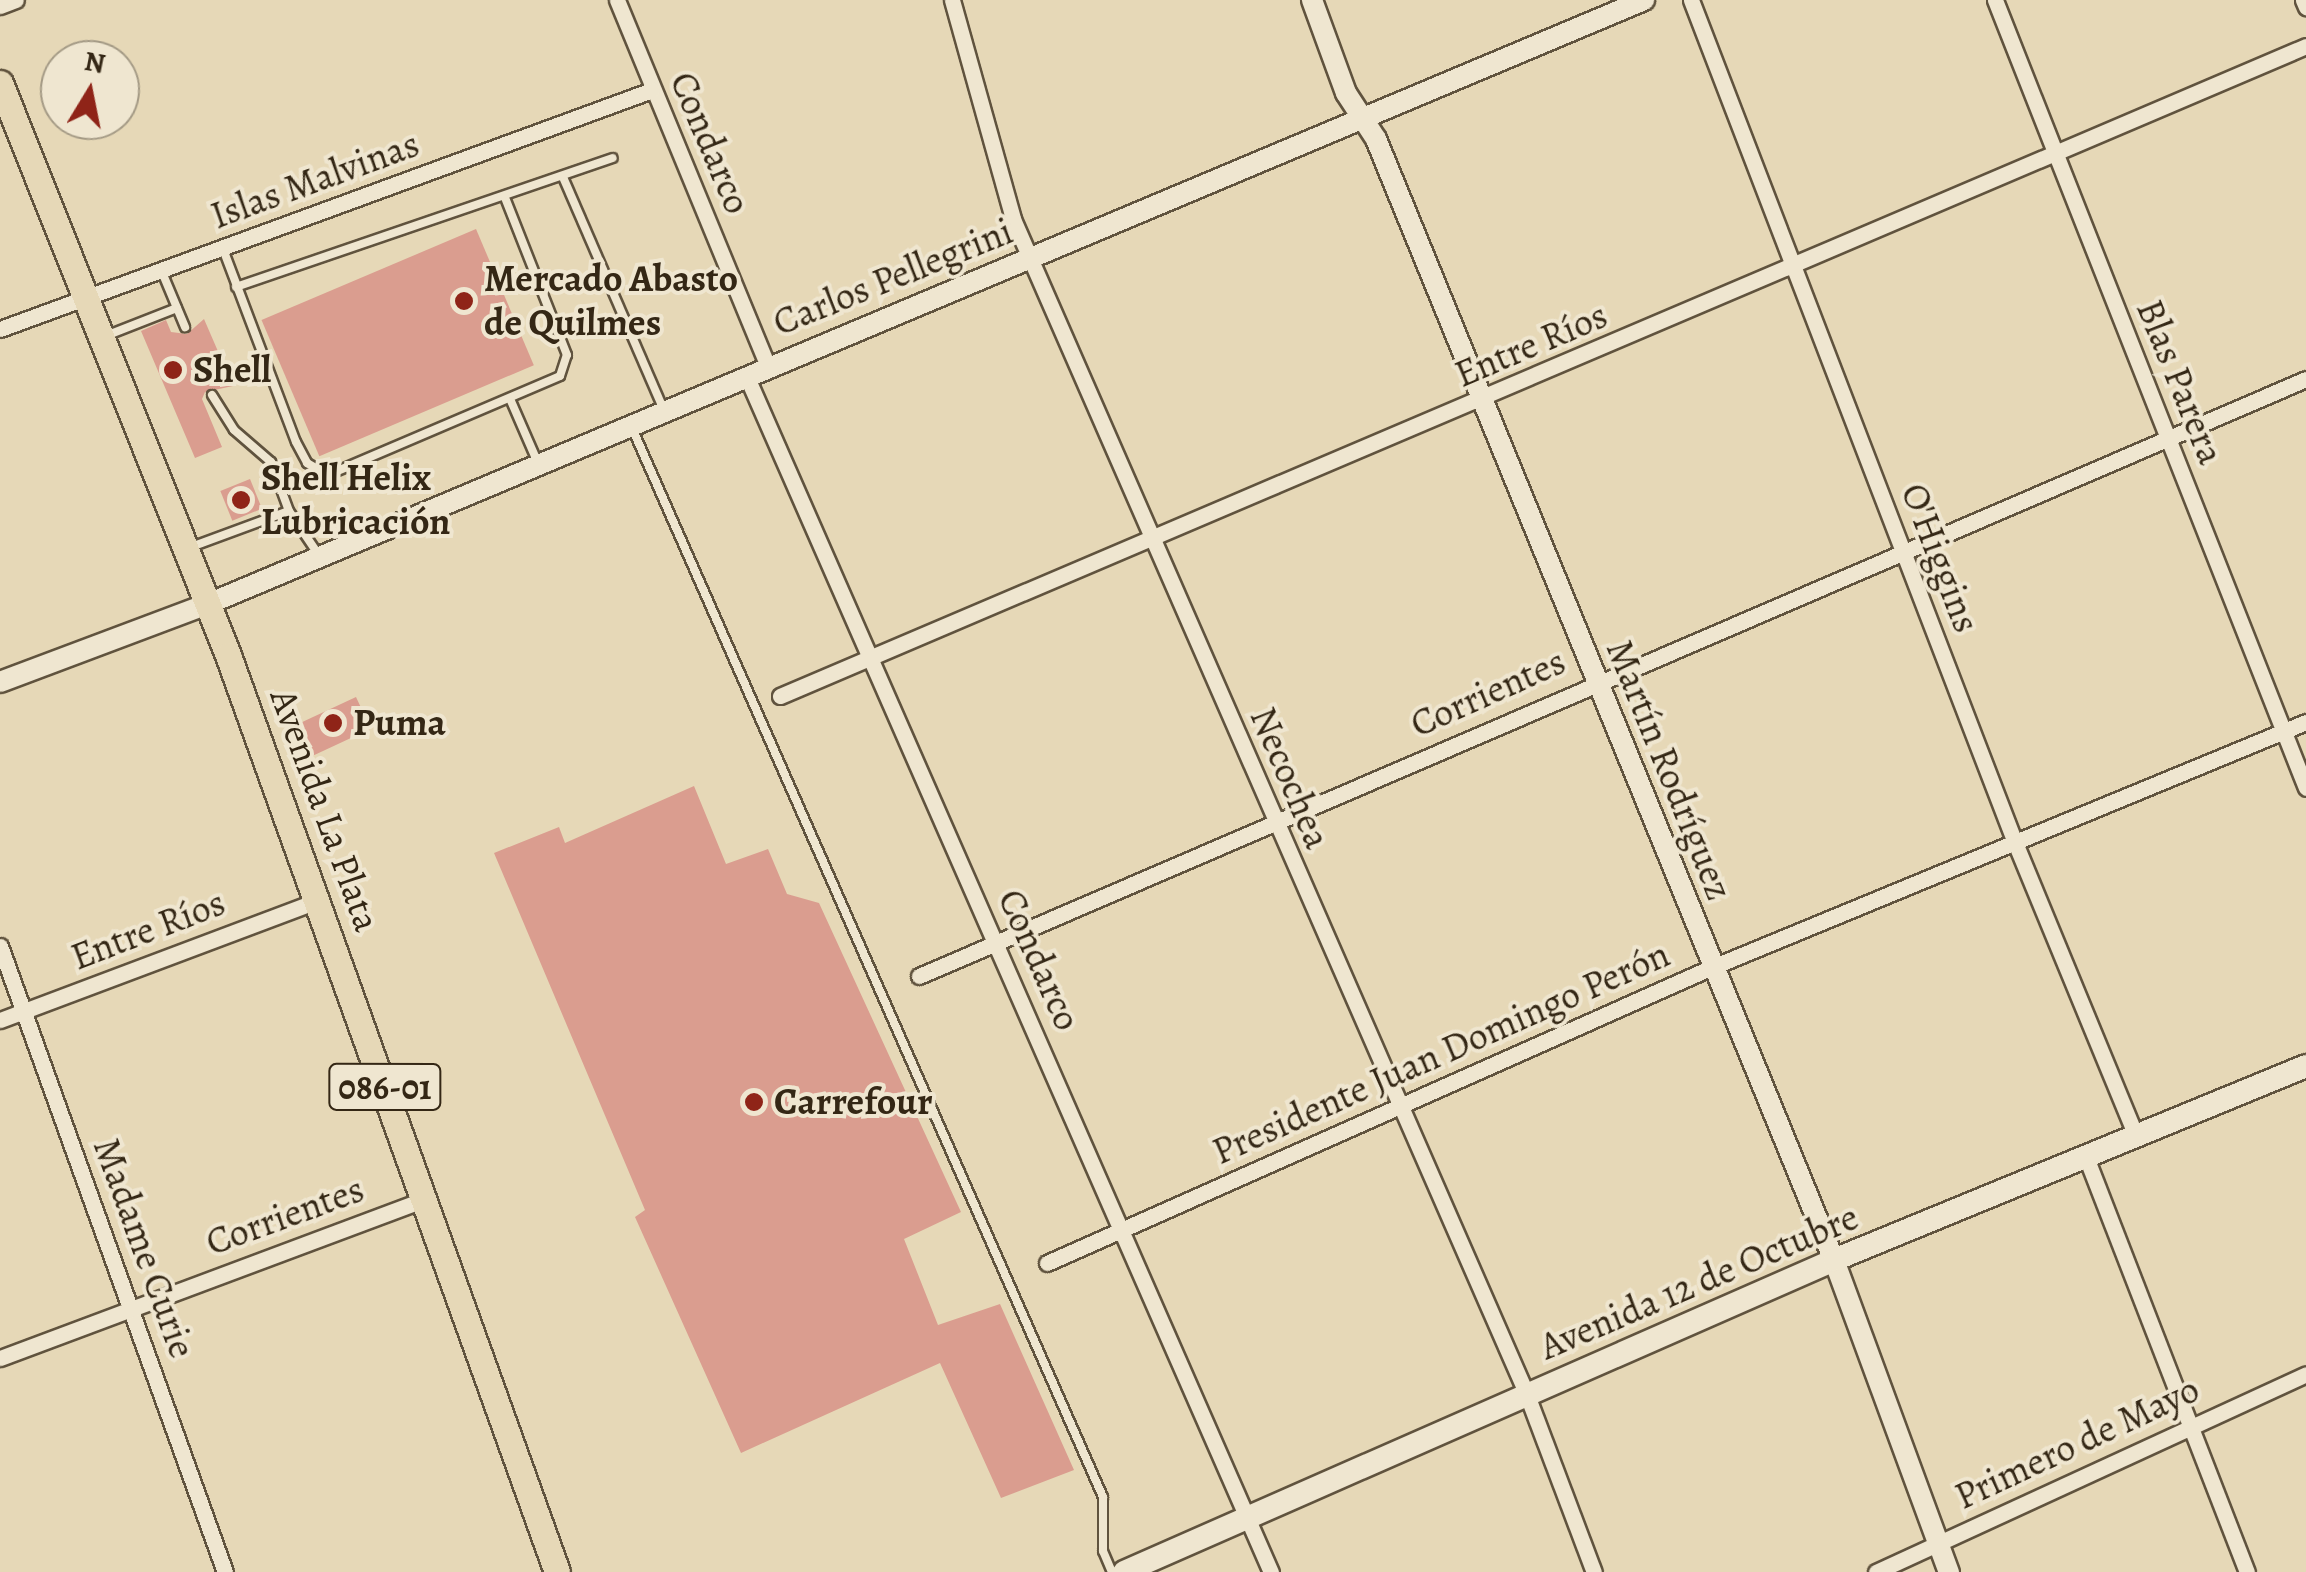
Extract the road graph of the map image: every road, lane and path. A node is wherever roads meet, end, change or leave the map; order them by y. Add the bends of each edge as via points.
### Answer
1 (16, 0) edge
2 (618, 0) edge
3 (952, 0) edge
4 (1312, 0) edge
5 (1644, 0) edge
6 (1691, 0) edge
7 (1995, 0) edge
8 (2303, 0) edge
9 (0, 6) edge
10 (2306, 7) edge
11 (2306, 46) edge
12 (0, 83) edge
13 (652, 90) junction
14 (1363, 119) junction
15 (2055, 155) junction
16 (612, 158) dead end
17 (563, 177) junction
18 (505, 198) junction
19 (223, 249) junction
20 (1030, 258) junction
21 (1790, 268) junction
22 (162, 272) junction
23 (236, 287) junction
24 (88, 298) junction
25 (177, 308) junction
26 (184, 327) dead end
27 (0, 329) edge
28 (104, 337) junction
29 (768, 366) junction
30 (746, 375) junction
31 (2306, 380) edge
32 (212, 395) dead end
33 (510, 402) junction
34 (1482, 402) junction
35 (664, 410) junction
36 (631, 424) junction
37 (2167, 437) junction
38 (538, 463) junction
39 (289, 511) junction
40 (1151, 539) junction
41 (187, 549) junction
42 (1902, 550) junction
43 (319, 554) junction
44 (208, 604) junction
45 (870, 658) junction
46 (1596, 680) junction
47 (0, 682) edge
48 (780, 696) dead end
49 (2306, 722) edge
50 (2284, 731) junction
51 (2306, 788) edge
52 (1275, 825) junction
53 (2014, 840) junction
54 (319, 900) junction
55 (996, 942) junction
56 (0, 946) edge
57 (1710, 968) junction
58 (919, 976) dead end
59 (23, 1011) junction
60 (0, 1020) edge
61 (2306, 1066) edge
62 (1399, 1108) junction
63 (2136, 1136) junction
64 (2086, 1157) junction
65 (424, 1199) junction
66 (1124, 1231) junction
67 (1834, 1260) junction
68 (1046, 1263) dead end
69 (132, 1308) junction
70 (0, 1358) edge
71 (2306, 1374) edge
72 (1527, 1394) junction
73 (2191, 1426) junction
74 (1249, 1518) junction
75 (1939, 1544) junction
76 (225, 1572) edge
77 (557, 1572) edge
78 (1112, 1572) edge
79 (1124, 1572) edge
80 (1271, 1572) edge
81 (1594, 1572) edge
82 (1876, 1572) edge
83 (1949, 1572) edge
84 (2247, 1572) edge

1 - 9 street
2 - 13 street, Condarco
3 - 20 street, Necochea
4 - 14 street, Martín Rodríguez via 1346,93
5 - 14 street, Carlos Pellegrini
6 - 21 street, O'Higgins
7 - 15 street, Blas Parera
8 - 10 street
11 - 15 street, Entre Ríos
12 - 24 main road, Avenida La Plata / 086-01
13 - 19 street, Islas Malvinas
13 - 29 street, Condarco
14 - 20 street, Carlos Pellegrini
14 - 34 street, Martín Rodríguez
15 - 21 street, Entre Ríos
15 - 37 street, Blas Parera
16 - 17 lane
17 - 18 lane
17 - 35 lane
18 - 23 lane
18 - 33 lane via 567,355 560,376
19 - 22 street, Islas Malvinas
19 - 23 lane
20 - 29 street, Carlos Pellegrini
20 - 40 street, Necochea
21 - 34 street, Entre Ríos
21 - 42 street, O'Higgins
22 - 24 street, Islas Malvinas
22 - 25 lane
23 - 33 lane via 296,442 307,464 322,474
24 - 27 street, Islas Malvinas
24 - 28 main road, Avenida La Plata / 086-01
25 - 26 lane
25 - 28 lane
28 - 41 main road, Avenida La Plata / 086-01
29 - 30 street, Carlos Pellegrini
30 - 35 street, Carlos Pellegrini
30 - 45 street, Condarco
31 - 37 street, Corrientes
32 - 39 lane via 234,430 271,462
33 - 38 lane
34 - 40 street, Entre Ríos
34 - 46 street, Martín Rodríguez
35 - 36 street, Carlos Pellegrini
36 - 38 street, Carlos Pellegrini
36 - 78 lane via 1104,1497 1104,1552
37 - 42 street, Corrientes
37 - 50 street, Blas Parera
38 - 43 street, Carlos Pellegrini
39 - 41 lane
39 - 43 lane
40 - 45 street, Entre Ríos
40 - 52 street, Necochea
41 - 44 main road, Avenida La Plata / 086-01
42 - 46 street, Corrientes
42 - 53 street, O'Higgins
43 - 44 street, Carlos Pellegrini
44 - 47 street, Carlos Pellegrini
44 - 54 main road, Avenida La Plata / 086-01
45 - 48 street, Entre Ríos
45 - 55 street, Condarco
46 - 52 street, Corrientes
46 - 57 street, Martín Rodríguez
49 - 50 street, Presidente Juan Domingo Perón
50 - 51 street, Blas Parera
50 - 53 street, Presidente Juan Domingo Perón
52 - 55 street, Corrientes
52 - 62 street, Necochea
53 - 57 street, Presidente Juan Domingo Perón
53 - 63 street, O'Higgins
54 - 59 street, Entre Ríos
54 - 65 main road, Avenida La Plata / 086-01
55 - 58 street, Corrientes
55 - 66 street, Condarco
56 - 59 street, Madame Curie
57 - 62 street, Presidente Juan Domingo Perón
57 - 67 street, Martín Rodríguez
59 - 60 street, Entre Ríos
59 - 69 street, Madame Curie
61 - 63 main road, Avenida 12 de Octubre
62 - 66 street, Presidente Juan Domingo Perón
62 - 72 street, Necochea
63 - 64 main road, Avenida 12 de Octubre
64 - 67 main road, Avenida 12 de Octubre
64 - 73 street
65 - 69 street, Corrientes
65 - 77 main road, Avenida La Plata / 086-01
66 - 68 street, Presidente Juan Domingo Perón
66 - 74 street, Condarco
67 - 72 main road, Avenida 12 de Octubre
67 - 75 street, Martín Rodríguez
69 - 70 street, Corrientes
69 - 76 street, Madame Curie
71 - 73 street, Primero de Mayo
72 - 74 main road, Avenida 12 de Octubre
72 - 81 street, Necochea
73 - 75 street, Primero de Mayo
73 - 84 street
74 - 79 main road, Avenida 12 de Octubre
74 - 80 street, Condarco
75 - 82 street, Primero de Mayo
75 - 83 street, Martín Rodríguez

